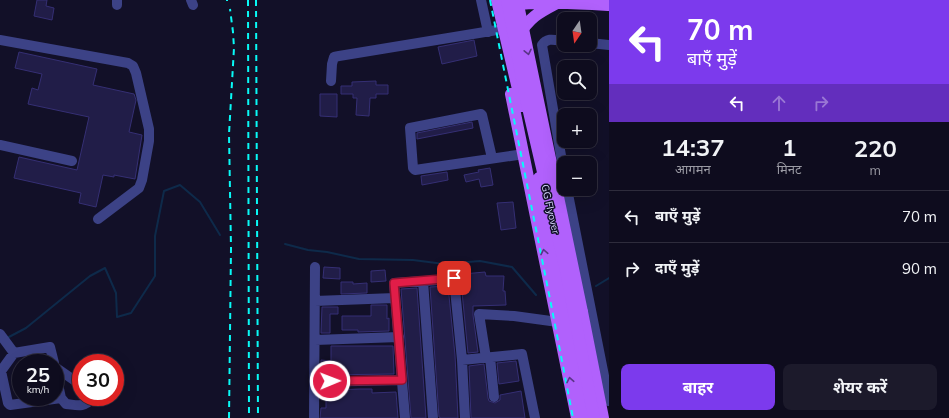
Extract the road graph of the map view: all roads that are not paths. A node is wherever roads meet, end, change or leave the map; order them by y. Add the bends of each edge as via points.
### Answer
1 (481, 0) edge
2 (517, 0) edge
3 (560, 2) junction
4 (497, 3) edge
5 (609, 5) edge
6 (493, 31) junction
7 (0, 40) edge
8 (557, 40) edge
9 (597, 44) edge
10 (609, 45) edge
11 (509, 52) junction
12 (331, 81) dead end
13 (0, 145) edge
14 (524, 154) junction
15 (561, 156) edge
16 (492, 158) junction
17 (72, 162) dead end
18 (568, 196) edge
19 (98, 219) dead end
20 (315, 267) dead end
21 (423, 281) junction
22 (395, 298) junction
23 (315, 301) junction
24 (558, 322) junction
25 (1, 335) edge
26 (399, 337) junction
27 (315, 340) junction
28 (13, 350) junction
29 (52, 354) edge
30 (488, 358) junction
31 (462, 360) junction
32 (402, 380) junction
33 (315, 382) junction
34 (494, 397) dead end
35 (609, 401) edge
36 (12, 405) edge
37 (314, 418) edge
38 (405, 418) edge
39 (433, 418) edge
40 (464, 418) edge
41 (535, 418) edge
42 (578, 418) edge
43 (586, 418) edge
44 (594, 418) edge
45 (603, 418) edge

1 - 6 street
2 -> 45 main road, GG Flyover, bridge
3 - 4 main road
3 - 5 main road
3 - 11 main road via 535,15 525,25
4 - 6 main road
4 - 11 main road
4 - 44 main road, GG Flyover, bridge via 526,99 566,271
6 - 12 street via 334,57
6 - 14 main road
7 - 19 street via 133,66 149,129 142,180 139,188
8 - 15 street via 550,39 542,45
9 - 10 street
11 - 43 main road via 541,189
13 - 17 street
14 - 16 street
24 -> 14 main road
16 - 16 street via 415,170 410,128 482,114
18 - 35 street
20 - 23 street
21 - 22 street via 394,283
21 - 31 street via 454,278
21 - 39 street
22 - 23 street
22 - 26 street
23 - 27 street
24 - 30 street via 480,314
42 -> 24 main road
25 - 28 street
26 - 27 street
26 - 32 street
27 - 33 street
28 - 29 street via 50,347
28 - 36 street via 1,371 8,403
30 - 31 street
30 - 34 street
30 - 41 street via 522,354
31 - 40 street
32 - 33 street
32 - 38 street
33 - 37 street

